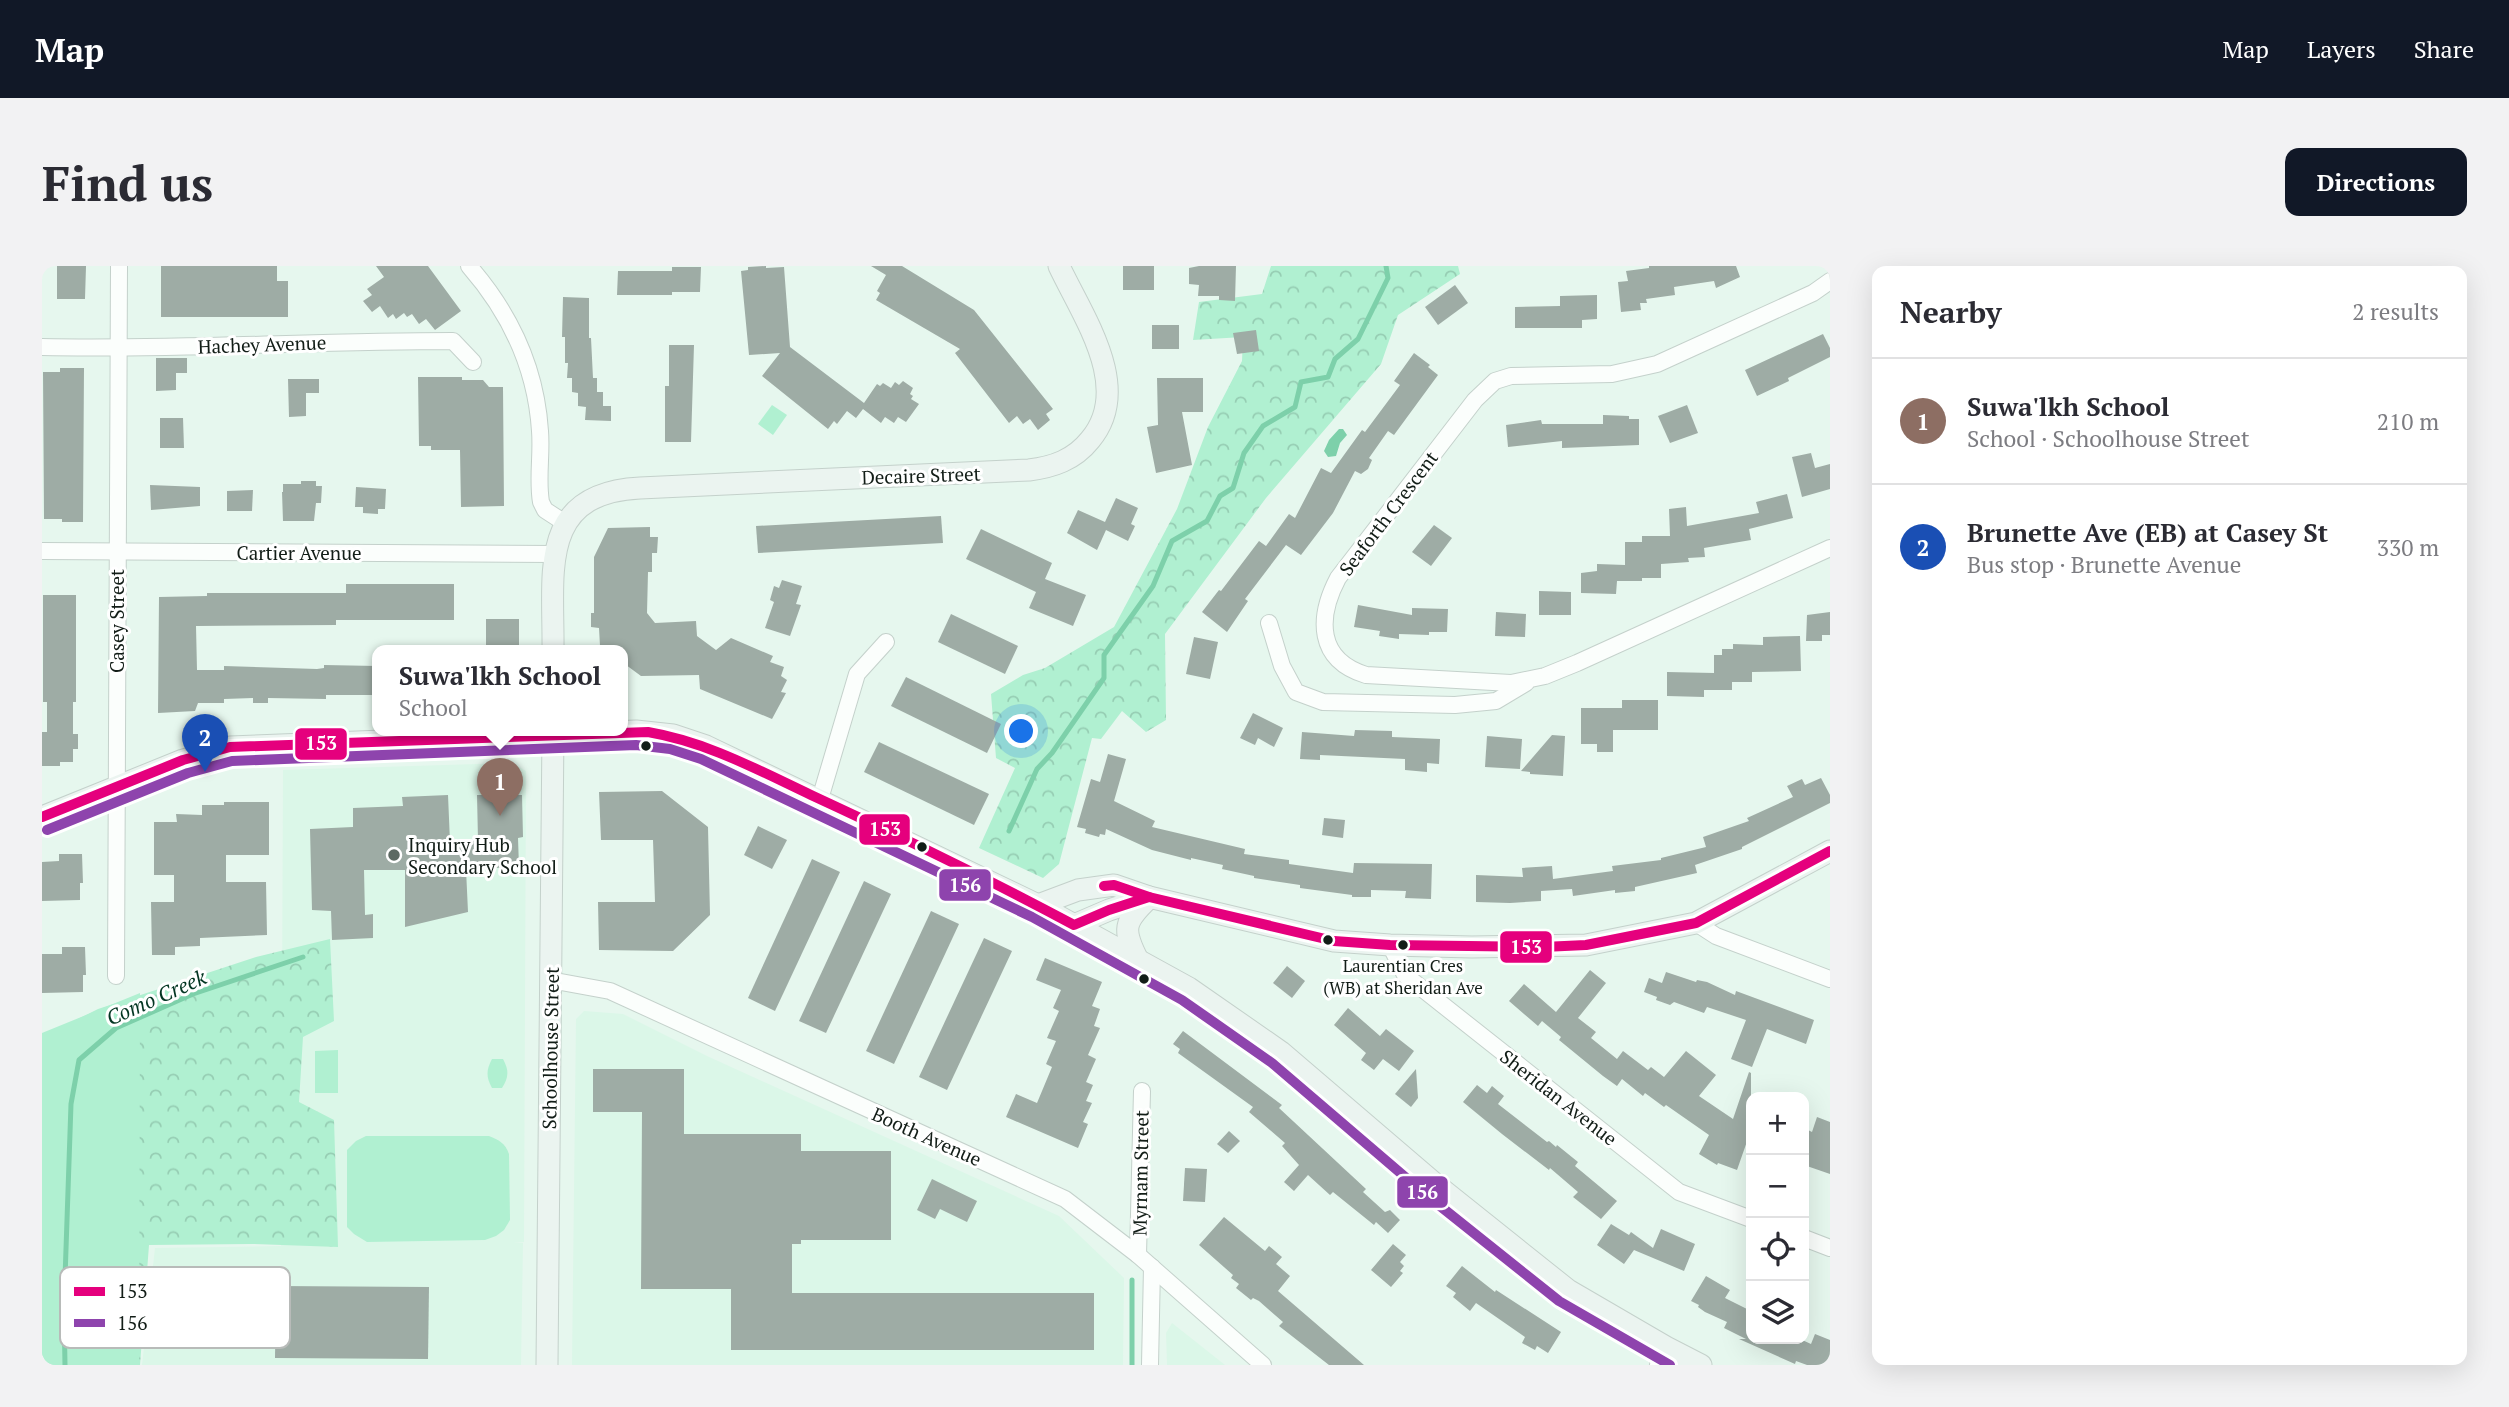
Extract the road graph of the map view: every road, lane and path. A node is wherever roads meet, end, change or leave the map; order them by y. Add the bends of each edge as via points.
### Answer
1 (119, 266) edge
2 (468, 266) edge
3 (1059, 266) edge
4 (1830, 281) edge
5 (42, 347) edge
6 (120, 348) junction
7 (473, 362) dead end
8 (565, 523) junction
9 (1830, 548) edge
10 (42, 551) edge
11 (117, 551) junction
12 (555, 554) junction
13 (1269, 624) dead end
14 (886, 642) dead end
15 (553, 645) edge
16 (1531, 680) junction
17 (628, 731) edge
18 (467, 736) edge
19 (553, 736) edge
20 (116, 787) junction
21 (821, 799) junction
22 (42, 817) edge
23 (1830, 851) edge
24 (1149, 897) junction
25 (1038, 905) junction
26 (1696, 923) junction
27 (1074, 925) junction
28 (1390, 946) junction
29 (1138, 960) junction
30 (117, 976) dead end
31 (1830, 979) edge
32 (550, 980) junction
33 (1142, 1091) dead end
34 (1748, 1218) edge
35 (1809, 1240) edge
36 (1830, 1248) edge
37 (1139, 1255) junction
38 (1152, 1267) junction
39 (1662, 1356) edge
40 (547, 1365) edge
41 (1150, 1365) edge
42 (1263, 1365) edge
43 (1702, 1365) edge

1 - 6 street, Casey Street
2 - 8 street via 500,307 525,357 539,417 541,502
3 - 8 main road, Decaire Street via 1101,355 1108,386 1098,430 1066,461 1020,471 620,489 590,500
4 - 16 street, Seaforth Crescent via 1657,364 1612,374 1523,375 1495,381 1467,410 1331,590 1325,639 1336,658 1354,671 1366,676
5 - 6 street, Hachey Avenue
6 - 7 street, Hachey Avenue via 453,341
6 - 11 street, Casey Street
8 - 12 main road
9 - 16 street, Seaforth Crescent
10 - 11 street, Cartier Avenue
11 - 12 street, Cartier Avenue
11 - 20 street, Casey Street
12 - 15 main road
13 - 16 street via 1296,692 1323,702 1455,705 1496,701
14 - 21 street via 858,674
17 - 21 main road via 673,736 706,746
18 - 20 main road via 230,747 190,757
19 - 32 main road, Schoolhouse Street
20 - 22 main road
20 - 30 street, Casey Street
21 - 25 main road
23 - 26 main road
24 - 25 main road via 1114,885 1078,890
24 - 27 main road
24 - 28 main road via 1334,941
24 - 29 main road via 1130,916 1127,926
25 - 27 main road
26 - 28 main road via 1586,945
26 - 31 street via 1716,936
27 - 29 main road
28 - 34 street, Sheridan Avenue via 1405,975 1679,1192
29 - 39 main road via 1189,988 1281,1052 1568,1290
32 - 37 street, Booth Avenue via 610,991 1065,1199
32 - 40 main road, Schoolhouse Street
33 - 37 street, Myrnam Street
35 - 36 street
37 - 38 street, Booth Avenue
38 - 41 street
38 - 42 street, Booth Avenue
39 - 43 main road

